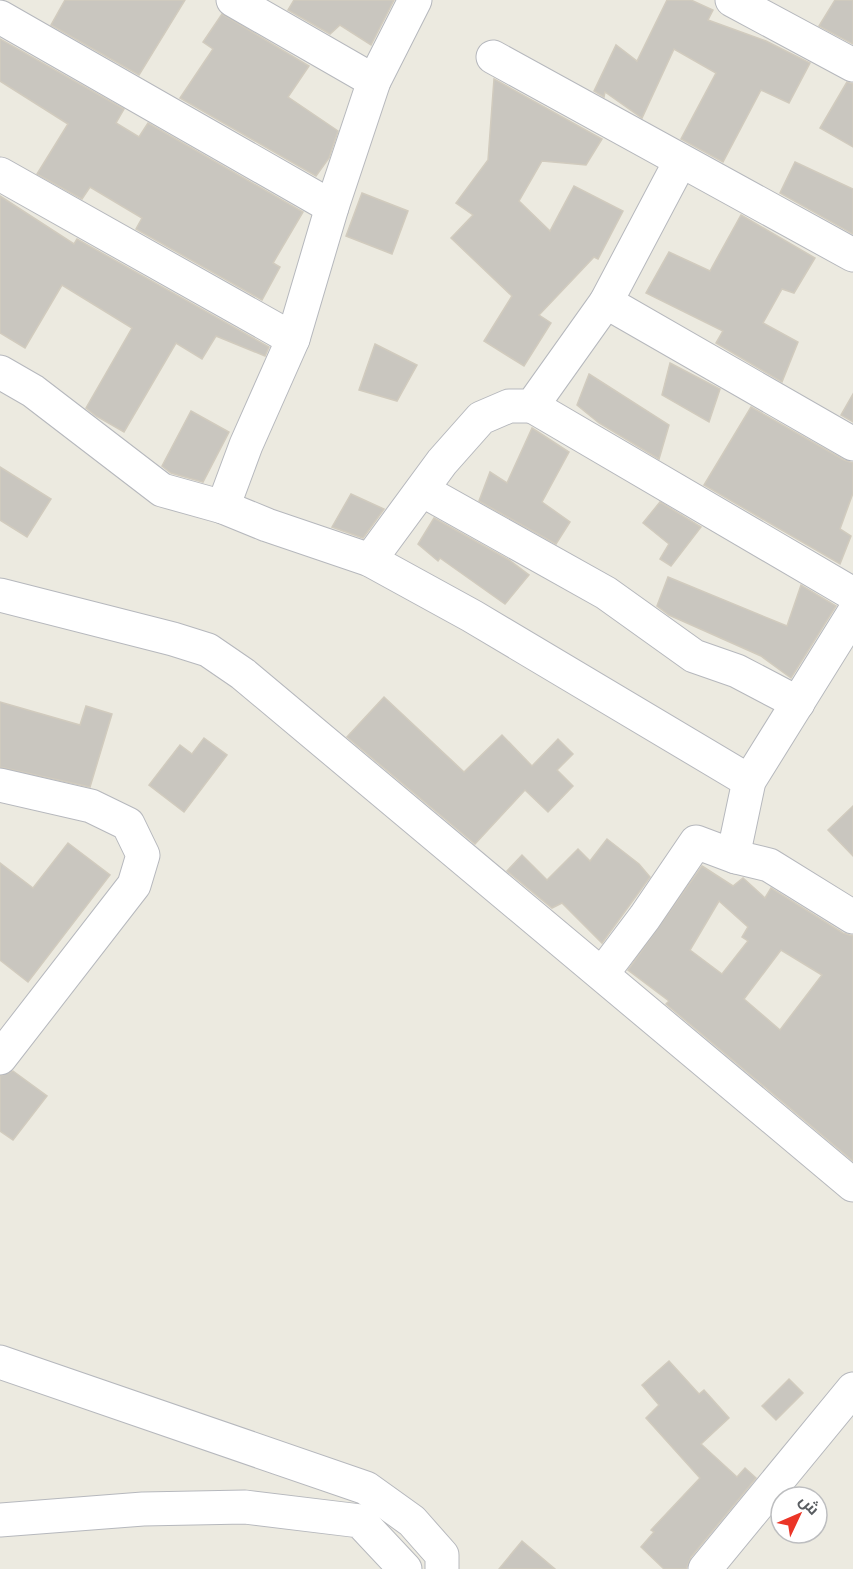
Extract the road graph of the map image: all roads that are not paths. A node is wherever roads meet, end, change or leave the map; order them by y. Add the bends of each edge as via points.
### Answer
1 (233, 0) edge
2 (415, 0) edge
3 (732, 0) edge
4 (0, 17) edge
5 (493, 57) dead end
6 (853, 65) edge
7 (374, 81) junction
8 (680, 162) junction
9 (0, 174) edge
10 (332, 207) junction
11 (853, 255) edge
12 (606, 302) junction
13 (293, 339) junction
14 (0, 372) edge
15 (532, 406) junction
16 (853, 444) edge
17 (422, 490) junction
18 (223, 507) junction
19 (370, 560) junction
20 (853, 594) edge
21 (0, 595) edge
22 (853, 614) edge
23 (798, 702) junction
24 (749, 781) junction
25 (0, 785) edge
26 (736, 858) junction
27 (853, 917) edge
28 (602, 974) junction
29 (0, 1058) edge
30 (853, 1185) edge
31 (0, 1362) edge
32 (853, 1389) edge
33 (0, 1520) edge
34 (405, 1569) edge
35 (442, 1569) edge
36 (705, 1569) edge

1 - 7 street
2 - 7 street
3 - 6 street
4 - 10 street
5 - 8 street
7 - 10 street
8 - 11 street
8 - 12 street
9 - 13 street
10 - 13 street
12 - 15 street
12 - 16 street
13 - 18 street
14 - 18 street via 33,391 162,490
15 - 17 street via 509,406 481,418
15 - 20 street
17 - 19 street
17 - 23 street via 606,593 694,656 736,670
18 - 19 street
19 - 24 street via 472,616
21 - 28 street via 208,650 312,729
22 - 23 street
23 - 24 street
24 - 26 street
25 - 29 street via 91,806 128,824 143,855 134,885
26 - 27 street via 769,865
26 - 28 street via 696,842
28 - 30 street
31 - 35 street via 366,1488 412,1521 442,1555
32 - 36 street
33 - 34 street via 143,1509 245,1507 360,1521

